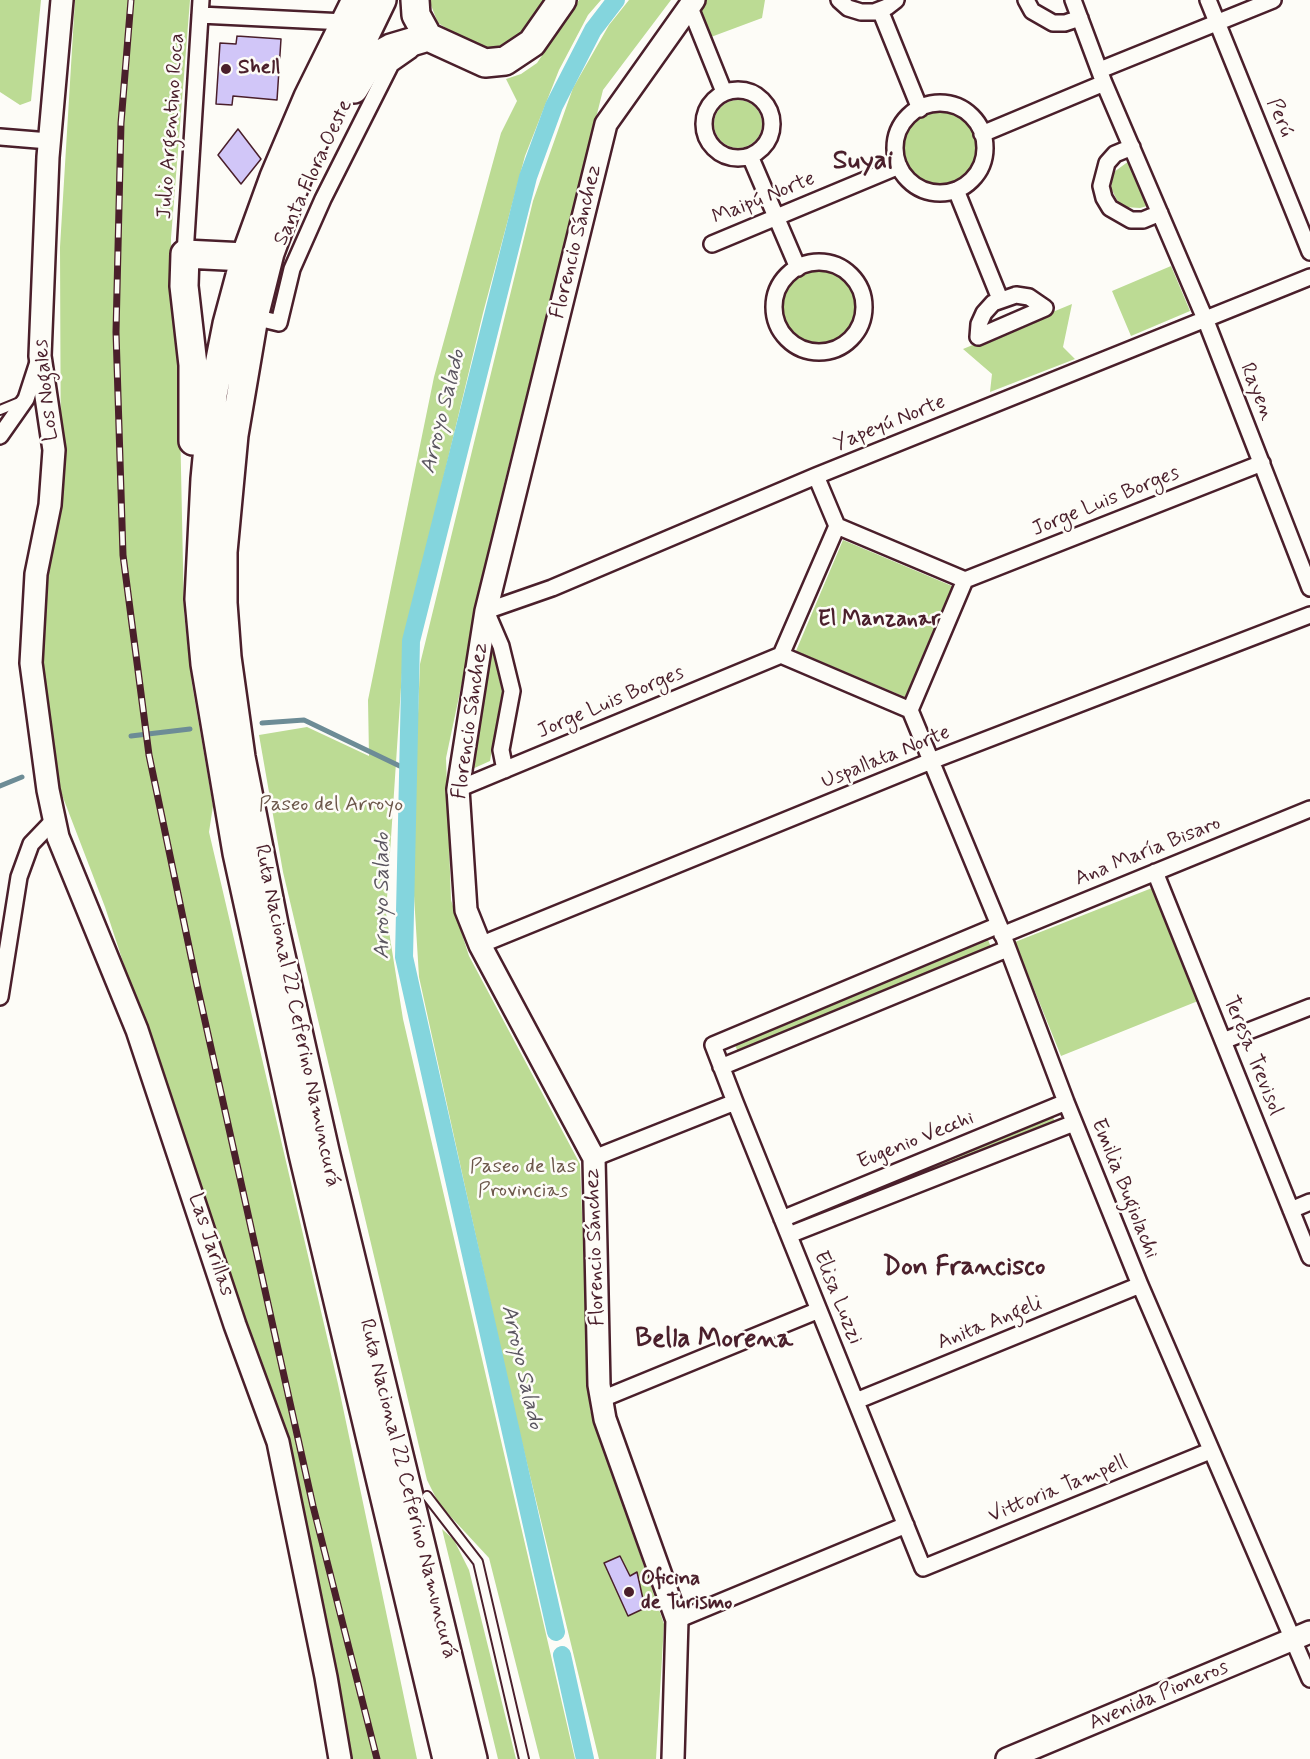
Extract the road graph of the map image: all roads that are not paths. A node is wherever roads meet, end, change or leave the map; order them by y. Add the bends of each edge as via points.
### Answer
1 (62, 0) edge
2 (382, 0) edge
3 (415, 0) edge
4 (562, 0) edge
5 (839, 0) edge
6 (896, 0) edge
7 (1026, 0) edge
8 (1073, 0) edge
9 (1208, 0) edge
10 (1273, 0) edge
11 (691, 3) edge
12 (351, 7) edge
13 (201, 8) edge
14 (880, 10) junction
15 (1080, 18) junction
16 (1217, 23) junction
17 (429, 37) junction
18 (1102, 76) junction
19 (724, 92) junction
20 (920, 109) junction
21 (982, 134) junction
22 (0, 137) edge
23 (50, 141) junction
24 (1132, 147) junction
25 (750, 156) junction
26 (899, 166) junction
27 (956, 190) junction
28 (1160, 213) junction
29 (777, 218) junction
30 (712, 244) dead end
31 (1310, 252) edge
32 (185, 254) junction
33 (257, 255) junction
34 (798, 268) junction
35 (1310, 277) edge
36 (1000, 299) dead end
37 (254, 317) junction
38 (1206, 321) junction
39 (40, 356) junction
40 (26, 399) junction
41 (0, 410) edge
42 (0, 436) edge
43 (1262, 463) junction
44 (816, 476) junction
45 (837, 526) junction
46 (965, 580) junction
47 (1310, 588) edge
48 (200, 598) junction
49 (486, 611) junction
50 (1310, 615) edge
51 (781, 655) junction
52 (910, 710) junction
53 (41, 743) joint
54 (931, 761) junction
55 (505, 770) junction
56 (458, 789) junction
57 (1310, 810) edge
58 (54, 820) junction
59 (1155, 872) junction
60 (1003, 936) junction
61 (480, 945) junction
62 (0, 998) edge
63 (1310, 1006) edge
64 (1223, 1041) junction
65 (713, 1045) joint
66 (721, 1067) junction
67 (735, 1102) junction
68 (1066, 1102) junction
69 (1074, 1123) junction
70 (594, 1158) junction
71 (1310, 1202) edge
72 (1291, 1210) junction
73 (782, 1219) junction
74 (789, 1235) junction
75 (1310, 1257) edge
76 (1140, 1285) junction
77 (819, 1310) junction
78 (381, 1380) junction
79 (602, 1399) junction
80 (856, 1401) junction
81 (1210, 1451) junction
82 (427, 1497) junction
83 (906, 1524) junction
84 (923, 1568) joint
85 (677, 1620) junction
86 (1301, 1636) edge
87 (1309, 1674) edge
88 (340, 1759) edge
89 (447, 1759) edge
90 (473, 1759) edge
91 (491, 1759) edge
92 (524, 1759) edge
93 (673, 1759) edge
94 (1007, 1759) edge

1 - 23 street, Los Nogales
2 - 33 highway, Ruta Nacional 22 Ceferino Namuncurá
3 - 17 highway via 416,15
4 - 17 highway via 532,44 505,61 486,63
5 - 14 street via 861,12
6 - 14 street
7 - 15 street via 1032,11 1053,23
8 - 15 street, Rayen
9 - 16 street, Perú
10 - 16 street
11 - 19 street
11 - 49 street, Florencio Sánchez via 606,124
12 - 13 street
12 - 33 highway, Ruta Nacional 22 Ceferino Namuncurá via 274,177
13 - 32 street, Julio Argentino Roca
14 - 20 street
15 - 18 street, Rayen
16 - 18 street
16 - 31 street, Perú
17 - 33 highway via 391,48 373,58
17 - 37 street, Santa Flora Oeste via 391,64 369,102 292,269 279,323
18 - 21 street
18 - 24 street, Rayen
19 - 25 street via 706,110 705,133 718,152 729,157
19 - 25 street via 743,89 754,93 769,109 772,119 768,141
20 - 21 street via 945,104 960,108 972,116
20 - 26 street via 905,120 898,134 895,149
21 - 27 street via 985,156 980,170 971,182
22 - 23 street
23 - 39 street, Los Nogales
24 - 28 street, Rayen
24 - 28 street via 1115,154 1107,163 1101,186 1104,198 1110,208 1131,220
25 - 29 street
26 - 27 street via 916,187 930,192
26 - 29 street, Maipú Norte
27 - 36 street
28 - 38 street, Rayen
29 - 30 street, Maipú Norte
29 - 34 street
32 - 33 highway
32 - 48 highway via 183,286 193,365
33 - 37 highway, Ruta Nacional 22 Ceferino Namuncurá
33 - 48 highway, Ruta Nacional 22 Ceferino Namuncurá via 227,324 213,395
34 - 34 street via 784,279 777,292 776,321 783,334 801,347 823,352 837,348 858,329 864,310 861,290 844,269 832,264 819,262
35 - 38 street, Yapeyú Norte
37 - 78 highway, Ruta Nacional 22 Ceferino Namuncurá via 234,435 223,552 227,657 241,757 275,929
38 - 43 street, Rayen
38 - 44 street, Yapeyú Norte
39 - 40 street
39 - 53 street, Los Nogales via 54,450 50,505 36,574 31,663
40 - 41 lane
40 - 42 street
43 - 46 street, Jorge Luis Borges
43 - 47 street, Rayen
44 - 45 street
44 - 49 street, Yapeyú Norte via 552,588
45 - 46 street
45 - 51 street
46 - 52 street
48 - 89 highway, Ruta Nacional 22 Ceferino Namuncurá via 205,664 237,853 303,1154
49 - 55 street, Florencio Sánchez via 501,646 512,691 501,750
49 - 56 street, Florencio Sánchez
50 - 54 street, Uspallata Norte
51 - 52 street
51 - 55 street, Jorge Luis Borges
52 - 54 street, Emilia Bugiolachi
53 - 58 street, Las Jarillas
54 - 60 street, Emilia Bugiolachi
54 - 61 street, Uspallata Norte
55 - 56 street, Jorge Luis Borges
56 - 61 street, Florencio Sánchez via 466,910
57 - 59 street, Ana María Bisaro
58 - 62 street via 31,844 19,877
58 - 88 street, Las Jarillas via 137,1030 278,1442
59 - 60 street, Ana María Bisaro
59 - 64 street, Teresa Trevisol
60 - 65 street, Ana María Bisaro
60 - 66 street, Ana María Bisaro
60 - 68 street, Emilia Bugiolachi
61 - 70 street, Florencio Sánchez
63 - 64 street
64 - 72 street, Teresa Trevisol
65 - 66 street, Elisa Luzzi
66 - 67 street, Elisa Luzzi
67 - 70 street
67 - 73 street, Elisa Luzzi
68 - 69 street, Emilia Bugiolachi
68 - 73 street, Eugenio Vecchi
69 - 74 street, Eugenio Vecchi
69 - 76 street, Emilia Bugiolachi
70 - 79 street, Florencio Sánchez
71 - 72 street
72 - 75 street, Teresa Trevisol
73 - 74 street, Elisa Luzzi
74 - 77 street, Elisa Luzzi
76 - 80 street, Anita Angeli
76 - 81 street, Emilia Bugiolachi
77 - 79 street
77 - 80 street, Elisa Luzzi
78 - 82 highway
78 - 90 highway, Ruta Nacional 22 Ceferino Namuncurá
79 - 85 street, Florencio Sánchez via 605,1419
80 - 83 street, Elisa Luzzi
81 - 84 street, Vittoria Tampell
81 - 86 street, Emilia Bugiolachi
82 - 91 highway
82 - 92 lane via 478,1562
83 - 84 street, Elisa Luzzi
83 - 85 street
85 - 93 street, Florencio Sánchez
86 - 87 street, Emilia Bugiolachi
86 - 94 street, Avenida Pioneros

